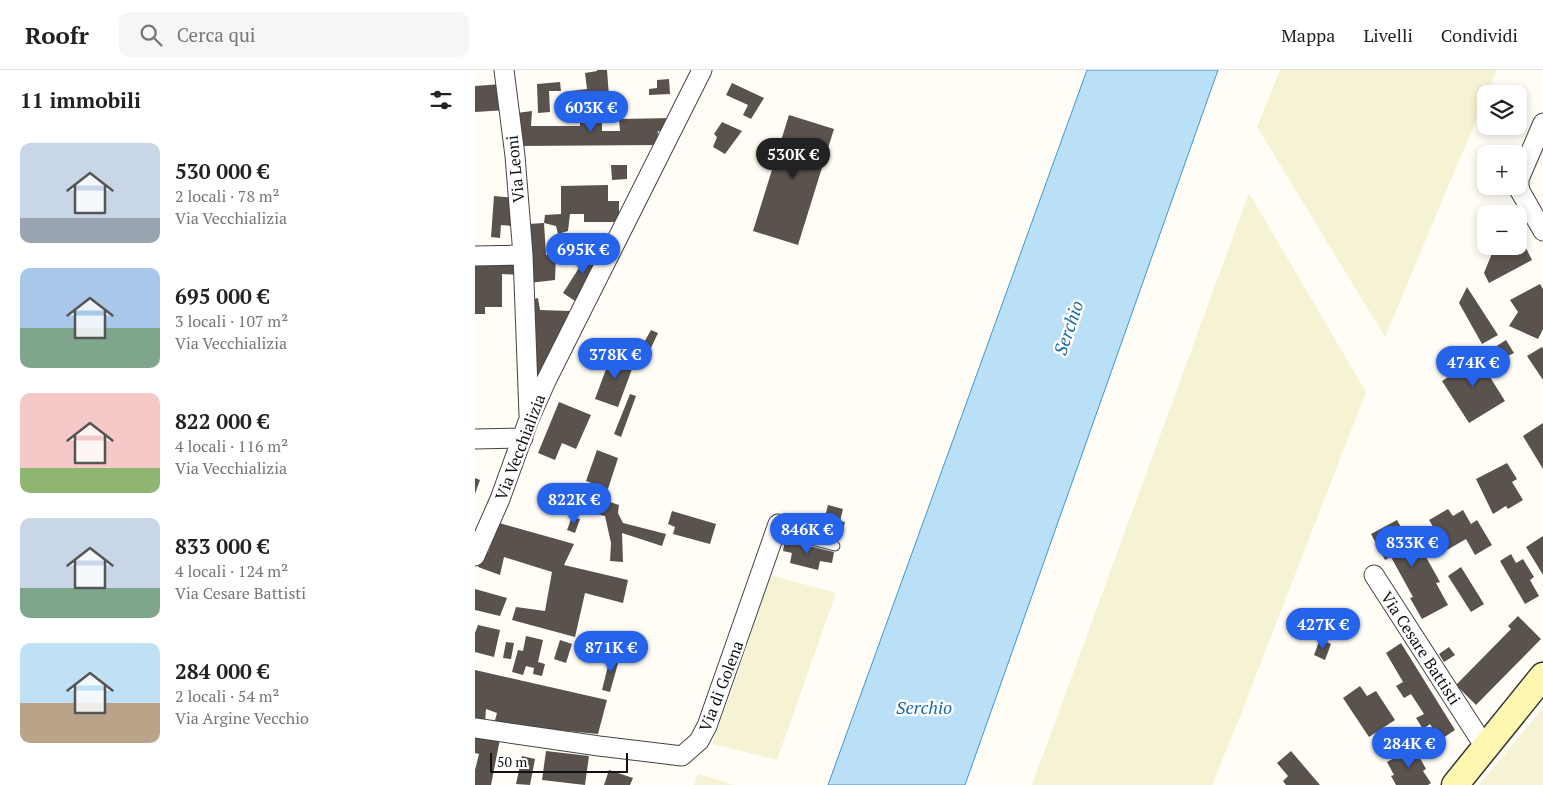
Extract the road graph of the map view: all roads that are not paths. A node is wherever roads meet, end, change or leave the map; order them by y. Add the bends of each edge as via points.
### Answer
1 (504, 70) edge
2 (702, 70) edge
3 (1543, 123) edge
4 (1527, 160) edge
5 (1522, 195) edge
6 (1543, 231) edge
7 (475, 256) edge
8 (523, 256) junction
9 (529, 419) junction
10 (523, 438) junction
11 (475, 439) edge
12 (778, 524) joint
13 (835, 546) dead end
14 (475, 556) edge
15 (1374, 575) dead end
16 (1543, 676) edge
17 (475, 728) edge
18 (1485, 747) junction
19 (1455, 785) edge

1 - 8 street, Via Leoni
2 - 9 street, Via Vecchializia via 580,310
3 - 4 street
5 - 6 street
7 - 8 street
8 - 9 street, Via Leoni
9 - 10 street, Via Vecchializia
10 - 11 street
10 - 14 street, Via Vecchializia
12 - 13 lane via 811,540
12 - 17 street, Via di Golena via 707,726 699,741 682,756
15 - 18 street, Via Cesare Battisti
16 - 18 street
18 - 19 street

